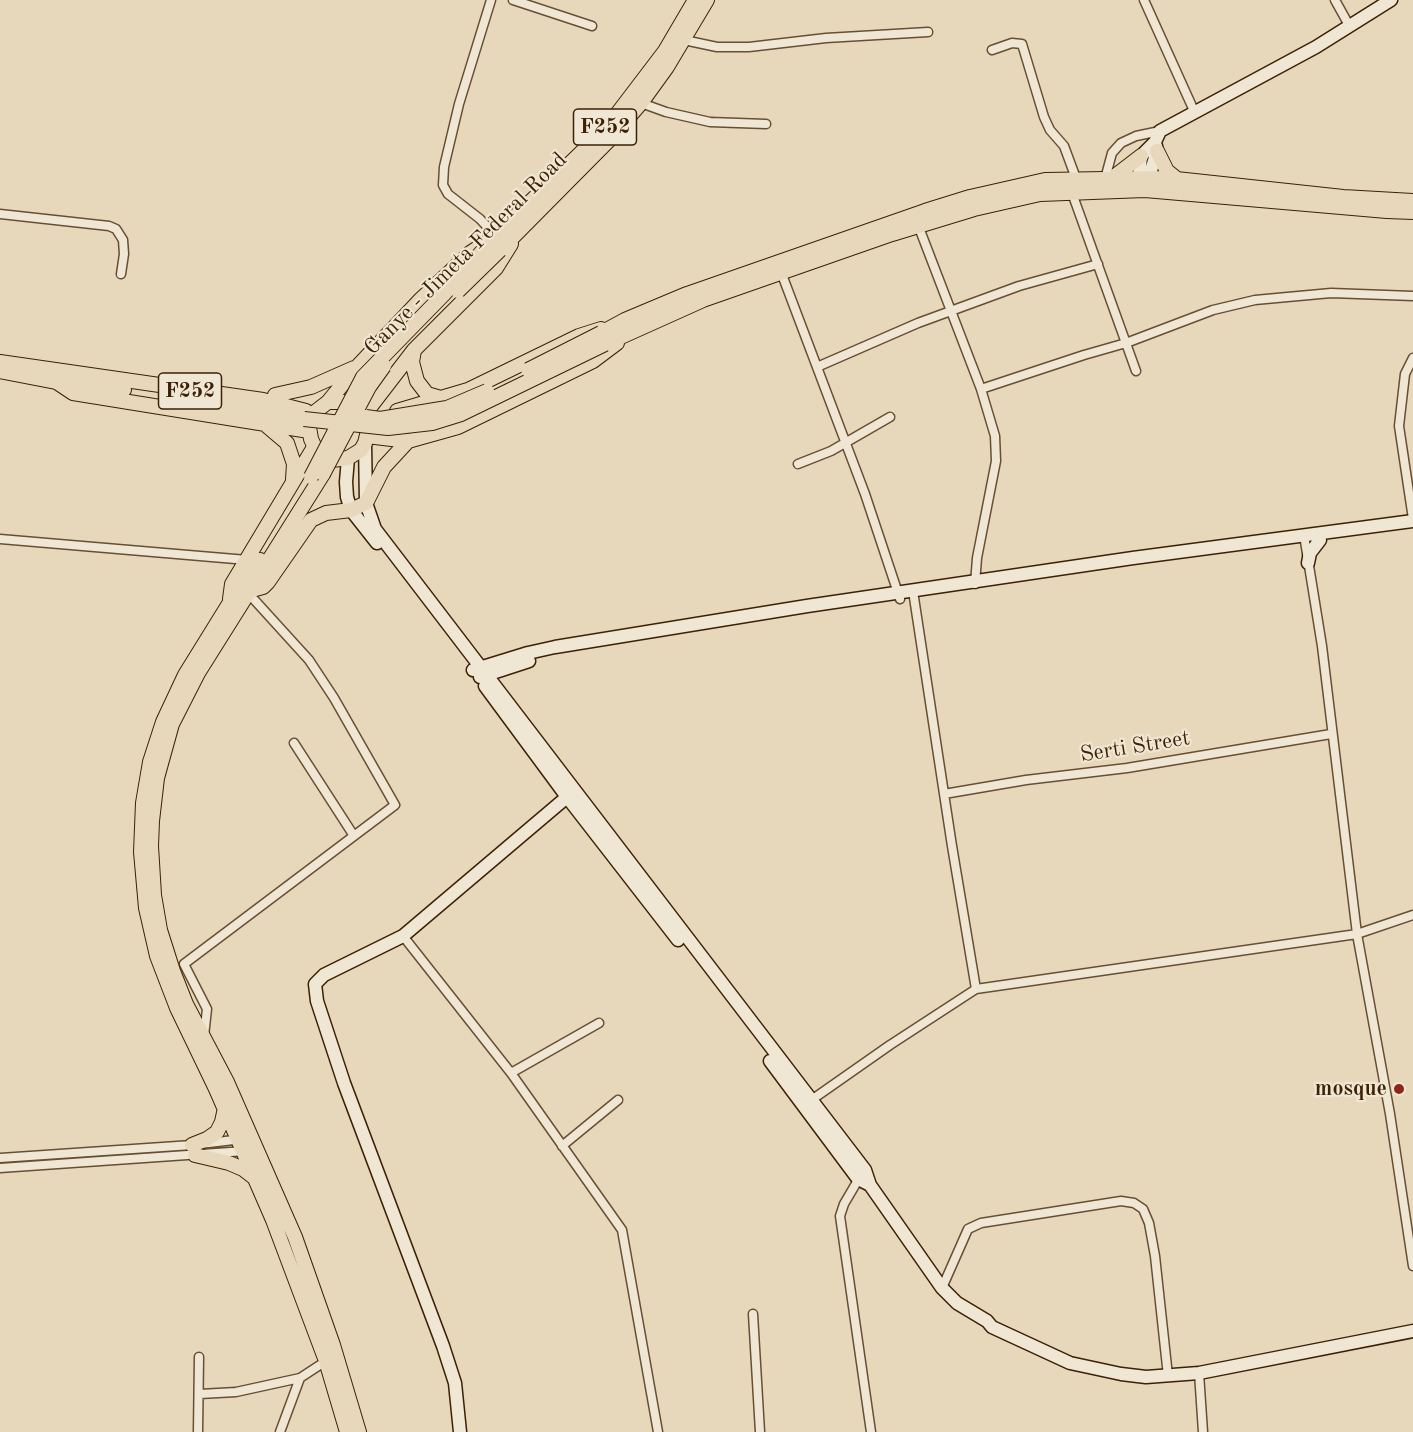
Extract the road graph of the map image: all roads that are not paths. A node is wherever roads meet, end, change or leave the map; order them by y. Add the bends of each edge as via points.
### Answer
1 (491, 0) edge
2 (513, 0) edge
3 (695, 0) edge
4 (707, 0) edge
5 (1144, 0) edge
6 (1335, 0) edge
7 (1391, 0) edge
8 (531, 3) edge
9 (592, 26) dead end
10 (1350, 27) junction
11 (928, 32) dead end
12 (684, 40) junction
13 (992, 50) dead end
14 (641, 103) junction
15 (1195, 113) junction
16 (766, 124) dead end
17 (1158, 142) junction
18 (1141, 156) junction
19 (1108, 179) junction
20 (1177, 179) junction
21 (1143, 184) junction
22 (1074, 187) junction
23 (1413, 201) edge
24 (1413, 212) edge
25 (0, 214) edge
26 (918, 225) junction
27 (520, 229) junction
28 (494, 242) junction
29 (1098, 264) junction
30 (781, 272) junction
31 (121, 274) dead end
32 (1413, 296) edge
33 (950, 311) junction
34 (629, 325) junction
35 (1126, 343) junction
36 (414, 350) junction
37 (1413, 358) edge
38 (0, 362) edge
39 (817, 367) junction
40 (356, 368) junction
41 (0, 371) edge
42 (1136, 371) dead end
43 (56, 376) junction
44 (981, 389) junction
45 (275, 395) junction
46 (444, 399) junction
47 (324, 405) junction
48 (365, 417) junction
49 (890, 417) dead end
50 (306, 420) junction
51 (267, 426) junction
52 (366, 440) junction
53 (408, 441) junction
54 (845, 442) junction
55 (314, 447) junction
56 (348, 458) junction
57 (798, 464) dead end
58 (317, 476) junction
59 (293, 484) junction
60 (366, 502) junction
61 (351, 510) junction
62 (1413, 520) edge
63 (1413, 526) edge
64 (1305, 538) junction
65 (0, 539) edge
66 (1320, 540) junction
67 (247, 560) junction
68 (1308, 563) junction
69 (975, 584) junction
70 (250, 592) junction
71 (914, 594) junction
72 (899, 596) junction
73 (229, 604) junction
74 (480, 672) junction
75 (1331, 734) junction
76 (294, 743) dead end
77 (944, 794) junction
78 (567, 796) junction
79 (354, 836) junction
80 (1413, 915) edge
81 (1357, 934) junction
82 (403, 936) junction
83 (976, 989) junction
84 (599, 1023) dead end
85 (204, 1039) junction
86 (511, 1073) junction
87 (618, 1100) dead end
88 (810, 1101) junction
89 (225, 1108) junction
90 (248, 1144) junction
91 (562, 1146) junction
92 (193, 1150) junction
93 (0, 1158) edge
94 (0, 1168) edge
95 (861, 1174) junction
96 (256, 1180) junction
97 (1413, 1266) edge
98 (942, 1288) junction
99 (753, 1314) dead end
100 (1410, 1333) edge
101 (199, 1357) dead end
102 (326, 1361) junction
103 (1199, 1373) junction
104 (1168, 1376) junction
105 (300, 1378) junction
106 (200, 1394) junction
107 (198, 1432) edge
108 (280, 1432) edge
109 (347, 1432) edge
110 (359, 1432) edge
111 (460, 1432) edge
112 (658, 1432) edge
113 (760, 1432) edge
114 (871, 1432) edge
115 (1203, 1432) edge

1 - 28 street via 459,104 443,185 448,194 480,219
2 - 8 street
3 - 28 main road, Ganye - Jimeta Federal Road / F252 via 665,51 614,118
4 - 12 main road, Ganye - Jimeta Federal Road / F252
5 - 15 street
6 - 10 street
7 - 10 main road
8 - 9 street
10 - 15 main road
11 - 12 street via 749,47 717,47
12 - 14 main road, Ganye - Jimeta Federal Road / F252
13 - 22 street via 1022,44 1044,117 1064,146
14 - 16 street via 710,122
14 - 27 main road, Ganye - Jimeta Federal Road / F252
15 - 17 main road
17 - 18 main road
17 - 19 street via 1136,136 1121,143 1112,153
17 - 20 main road via 1167,171
17 - 21 main road
18 - 19 main road
18 - 21 main road
19 - 21 main road
19 - 22 main road
20 - 21 main road
20 - 23 main road
21 - 22 main road
21 - 24 main road
22 - 26 main road
22 - 29 street
22 - 34 main road via 1045,180 925,211 687,294
25 - 31 street via 116,229 123,240
26 - 30 main road
26 - 33 street
27 - 28 main road, Ganye - Jimeta Federal Road / F252
27 - 36 main road via 496,268
28 - 40 main road via 470,253
28 - 58 main road, Ganye - Jimeta Federal Road / F252, bridge via 363,377
29 - 33 street
29 - 35 street
30 - 34 main road
30 - 39 street
32 - 35 street via 1331,293 1254,300 1213,310
33 - 39 street
33 - 44 street
34 - 46 main road via 579,336
34 - 50 main road, bridge via 447,408 380,419
34 - 53 main road via 593,361 458,427
35 - 42 street
35 - 44 street
36 - 46 main road via 412,362 417,381 428,394
36 - 48 main road
37 - 62 street via 1405,374 1399,426
38 - 43 main road, F252
39 - 54 street
40 - 45 main road via 311,387
40 - 47 main road
41 - 43 main road, F252
43 - 45 main road via 81,368
43 - 50 main road, F252 via 263,400
43 - 51 main road via 72,393
44 - 69 street via 997,446
45 - 47 main road
46 - 48 main road
47 - 48 main road via 346,402
47 - 50 main road
48 - 52 main road
49 - 54 street
50 - 51 main road
50 - 55 main road
51 - 59 main road via 287,442 294,464
52 - 53 main road
52 - 56 main road via 361,450
52 - 60 main road
53 - 60 main road via 384,467
54 - 57 street via 831,452
54 - 72 street
55 - 56 main road via 328,459
55 - 59 main road
56 - 61 main road via 346,482
58 - 70 main road
58 - 73 main road
59 - 67 main road
60 - 61 main road
60 - 74 main road via 375,529
61 - 70 main road via 326,513 311,520 268,582
61 - 74 main road
62 - 64 main road
63 - 66 main road
64 - 66 main road
64 - 68 street
64 - 69 main road
65 - 67 street
66 - 68 main road
67 - 73 main road via 232,584
68 - 75 street
69 - 71 main road
70 - 79 street via 309,660 395,805
70 - 85 main road via 198,673 172,724 157,778 152,821 153,876 160,930 173,971
71 - 72 main road
71 - 77 street
72 - 74 main road via 555,647
73 - 89 main road via 185,675 163,722 150,762 143,803 141,852 146,908 157,956
74 - 78 main road
74 - 88 main road
75 - 77 street, Serti Street
75 - 81 street
76 - 79 street
77 - 83 street
78 - 82 main road
78 - 95 main road
79 - 85 street via 184,964 207,1010
80 - 81 street
81 - 83 street
81 - 97 street
82 - 86 street
82 - 111 main road via 324,975 315,984 315,991 345,1083 444,1346 455,1383
83 - 88 street
84 - 86 street
85 - 90 main road via 227,1082
86 - 91 street
87 - 91 street
88 - 95 main road
89 - 90 main road
89 - 92 main road via 217,1132
90 - 92 street
90 - 92 street
90 - 96 main road
90 - 110 main road via 295,1237
91 - 112 street via 622,1230
92 - 93 street
92 - 94 street
92 - 96 main road via 229,1162
95 - 98 main road
95 - 114 street via 840,1216
96 - 102 main road
98 - 104 main road via 992,1327 1070,1363 1121,1374
98 - 104 street via 968,1229 981,1222 1121,1201 1134,1203 1143,1209 1151,1234
99 - 113 street
100 - 103 main road
101 - 106 street
102 - 105 street
102 - 109 main road
103 - 104 main road
103 - 115 street
105 - 106 street via 236,1392
105 - 108 street
106 - 107 street

